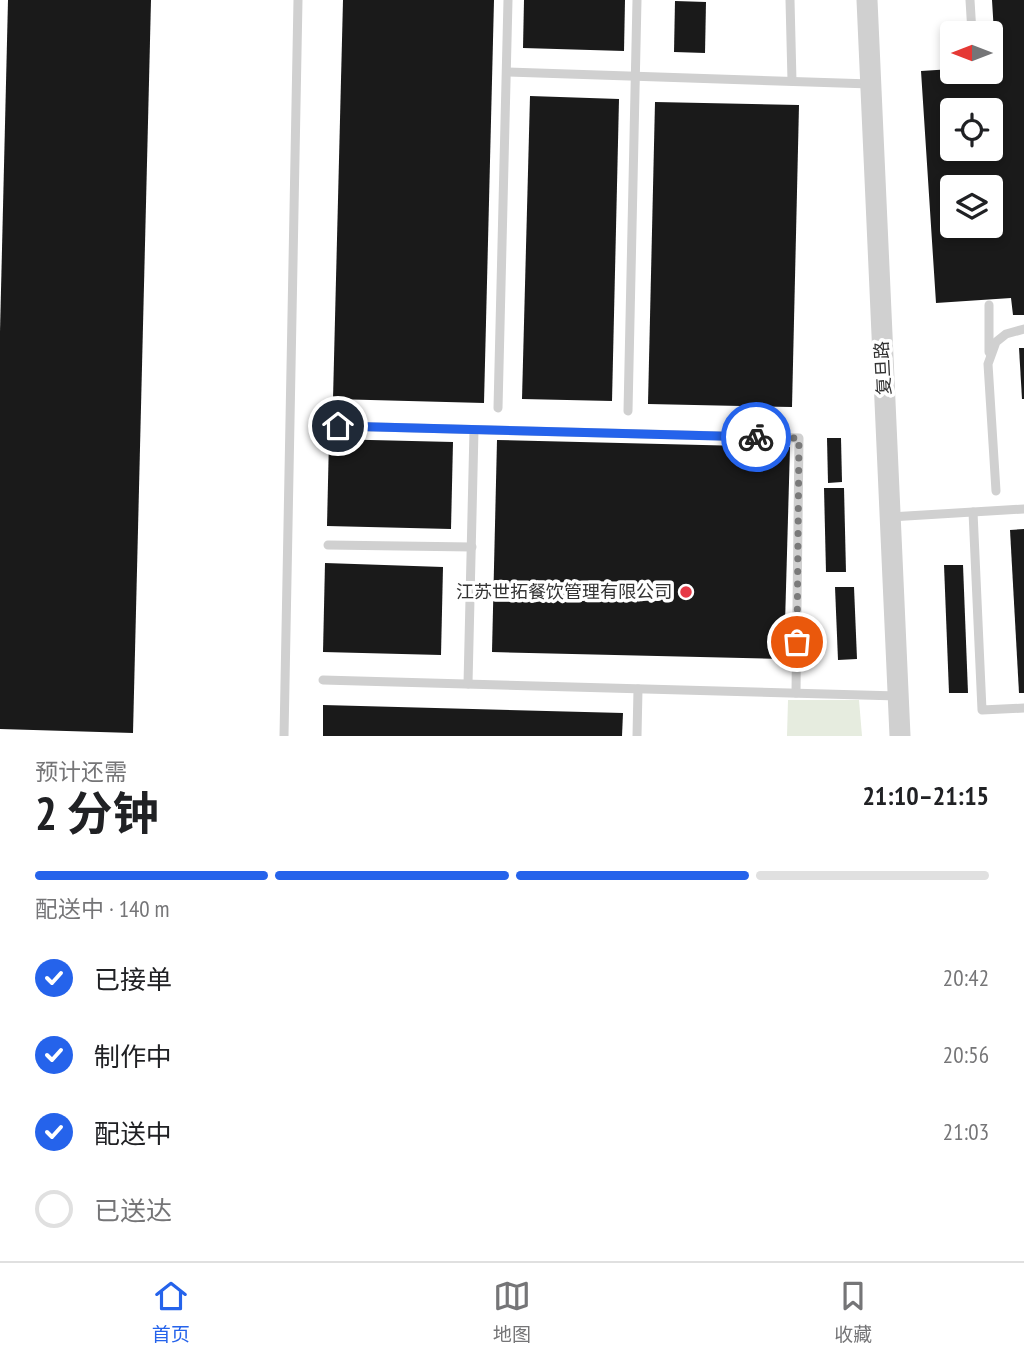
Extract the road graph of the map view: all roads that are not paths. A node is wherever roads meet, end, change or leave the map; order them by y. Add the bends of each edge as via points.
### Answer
1 (298, 0) edge
2 (508, 0) edge
3 (637, 0) edge
4 (790, 0) edge
5 (867, 0) edge
6 (970, 0) edge
7 (971, 21) edge
8 (507, 72) junction
9 (635, 76) junction
10 (792, 81) junction
11 (871, 84) junction
12 (989, 305) dead end
13 (1024, 329) edge
14 (988, 364) junction
15 (498, 408) dead end
16 (628, 411) dead end
17 (338, 426) dead end
18 (474, 430) junction
19 (996, 491) dead end
20 (1024, 509) edge
21 (973, 512) junction
22 (890, 517) junction
23 (328, 545) dead end
24 (471, 547) junction
25 (323, 680) dead end
26 (468, 684) junction
27 (638, 689) junction
28 (796, 693) junction
29 (898, 696) junction
30 (1024, 708) edge
31 (284, 736) edge
32 (637, 736) edge
33 (900, 736) edge

1 - 31 lane
2 - 8 lane
3 - 9 lane
4 - 10 lane
5 - 11 street, 复旦路
6 - 7 lane
8 - 9 lane
8 - 15 lane
9 - 10 lane
9 - 16 lane
10 - 11 lane
11 - 22 street, 复旦路
12 - 14 lane
13 - 14 lane via 996,342
14 - 19 lane
17 - 18 lane
18 - 24 lane
18 - 28 lane via 799,438
20 - 21 lane
21 - 22 lane
21 - 30 lane via 982,710
22 - 29 street, 复旦路
23 - 24 lane
24 - 26 lane
25 - 26 lane
26 - 27 lane
27 - 28 lane
27 - 32 lane
28 - 29 lane
29 - 33 street, 复旦路

